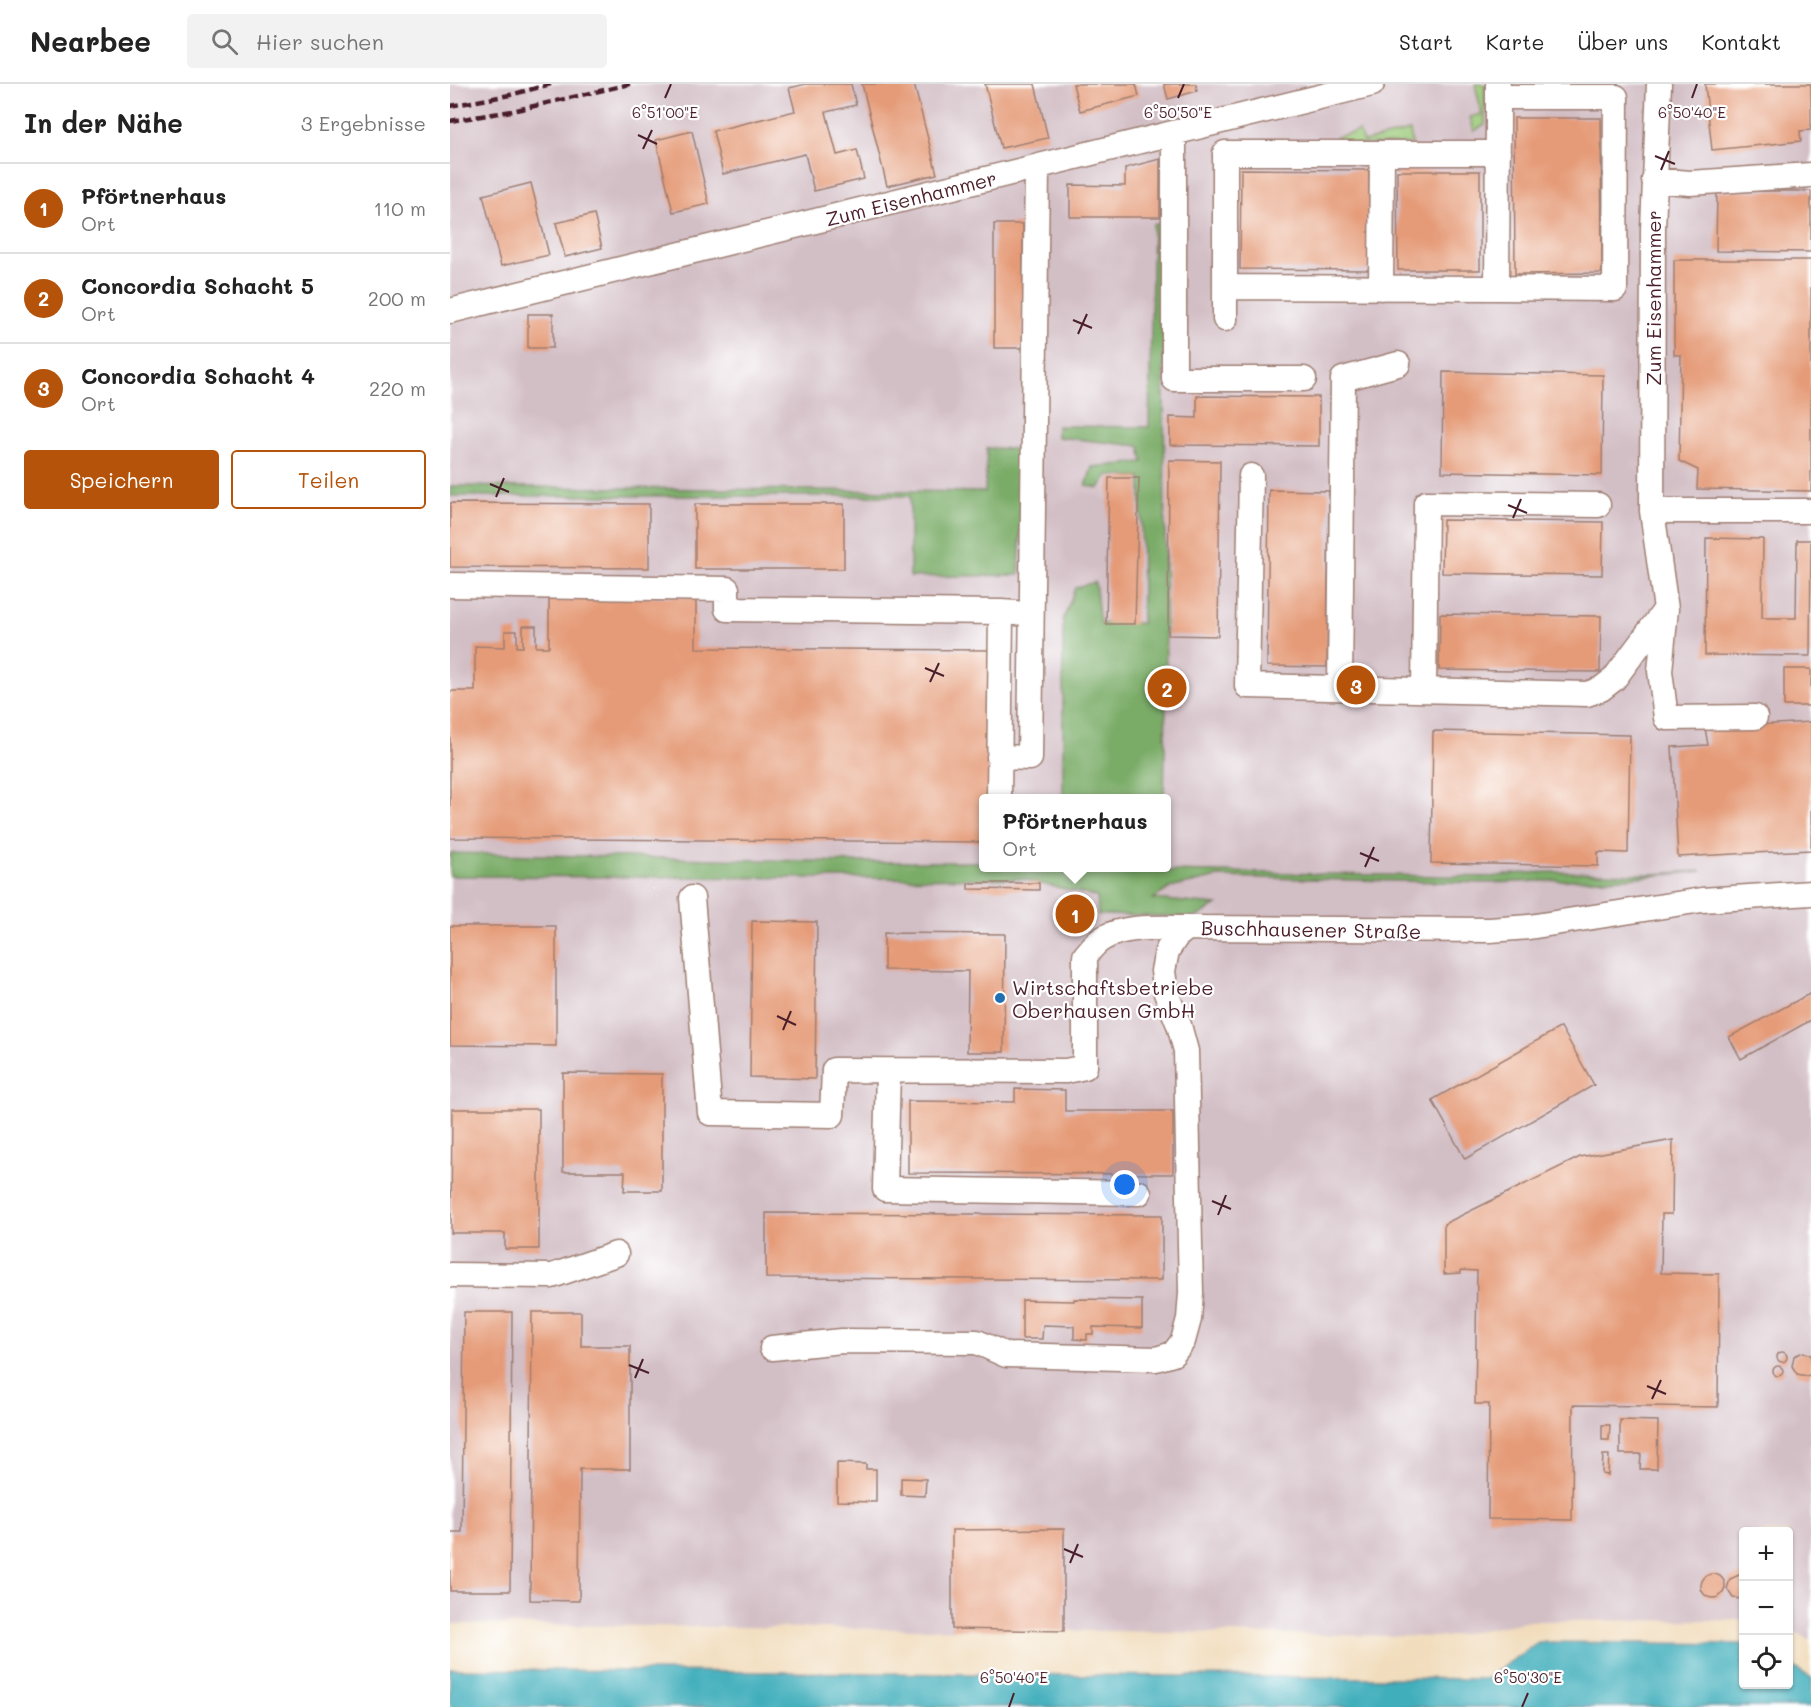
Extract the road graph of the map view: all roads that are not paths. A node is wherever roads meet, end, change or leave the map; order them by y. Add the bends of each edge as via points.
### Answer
1 (1372, 84) edge
2 (1659, 84) edge
3 (1498, 90) edge
4 (1174, 133) junction
5 (1382, 153) junction
6 (1498, 153) junction
7 (1037, 168) junction
8 (1811, 174) edge
9 (1654, 180) junction
10 (1225, 287) junction
11 (1381, 288) junction
12 (1497, 288) junction
13 (450, 311) edge
14 (1225, 319) dead end
15 (1398, 364) dead end
16 (1304, 379) dead end
17 (1251, 476) dead end
18 (1598, 506) dead end
19 (1652, 511) junction
20 (1811, 511) edge
21 (450, 585) edge
22 (1666, 609) junction
23 (1000, 612) junction
24 (1032, 613) junction
25 (1340, 688) junction
26 (1424, 690) junction
27 (1755, 717) dead end
28 (999, 757) junction
29 (999, 794) edge
30 (1811, 893) edge
31 (692, 898) dead end
32 (1187, 928) junction
33 (888, 1071) junction
34 (1139, 1193) dead end
35 (616, 1254) dead end
36 (450, 1275) edge
37 (772, 1348) dead end

1 - 4 street, Zum Eisenhammer
2 - 9 street, Zum Eisenhammer
3 - 6 street
3 - 12 street via 1616,97 1616,289
4 - 7 street, Zum Eisenhammer
4 - 16 street via 1174,379
5 - 6 street
5 - 10 street via 1225,153
5 - 11 street
6 - 12 street
7 - 13 street, Zum Eisenhammer
7 - 24 street
8 - 9 street via 1689,183
9 - 19 street, Zum Eisenhammer
10 - 11 street
10 - 14 street
11 - 12 street
15 - 25 street via 1343,379
17 - 25 street via 1247,686
18 - 26 street via 1426,503
19 - 20 street
19 - 22 street, Zum Eisenhammer
21 - 23 street via 727,589 727,609
22 - 26 street via 1614,679 1587,694
22 - 27 street, Zum Eisenhammer via 1660,671 1666,718
23 - 24 street
23 - 28 street
24 - 28 street via 1030,758
25 - 26 street
28 - 29 street
30 - 32 street, Buschhausener Straße via 1702,900 1490,930
31 - 33 street via 710,1113 832,1115 834,1070
32 - 33 street via 1117,933 1102,938 1085,956 1085,1067 1066,1071
32 - 37 street, Buschhausener Straße via 1167,951 1163,971 1166,993 1186,1051 1191,1293 1183,1341 1173,1353 1156,1359 1006,1355 977,1342 842,1341
33 - 34 street via 885,1188
35 - 36 street via 552,1276

